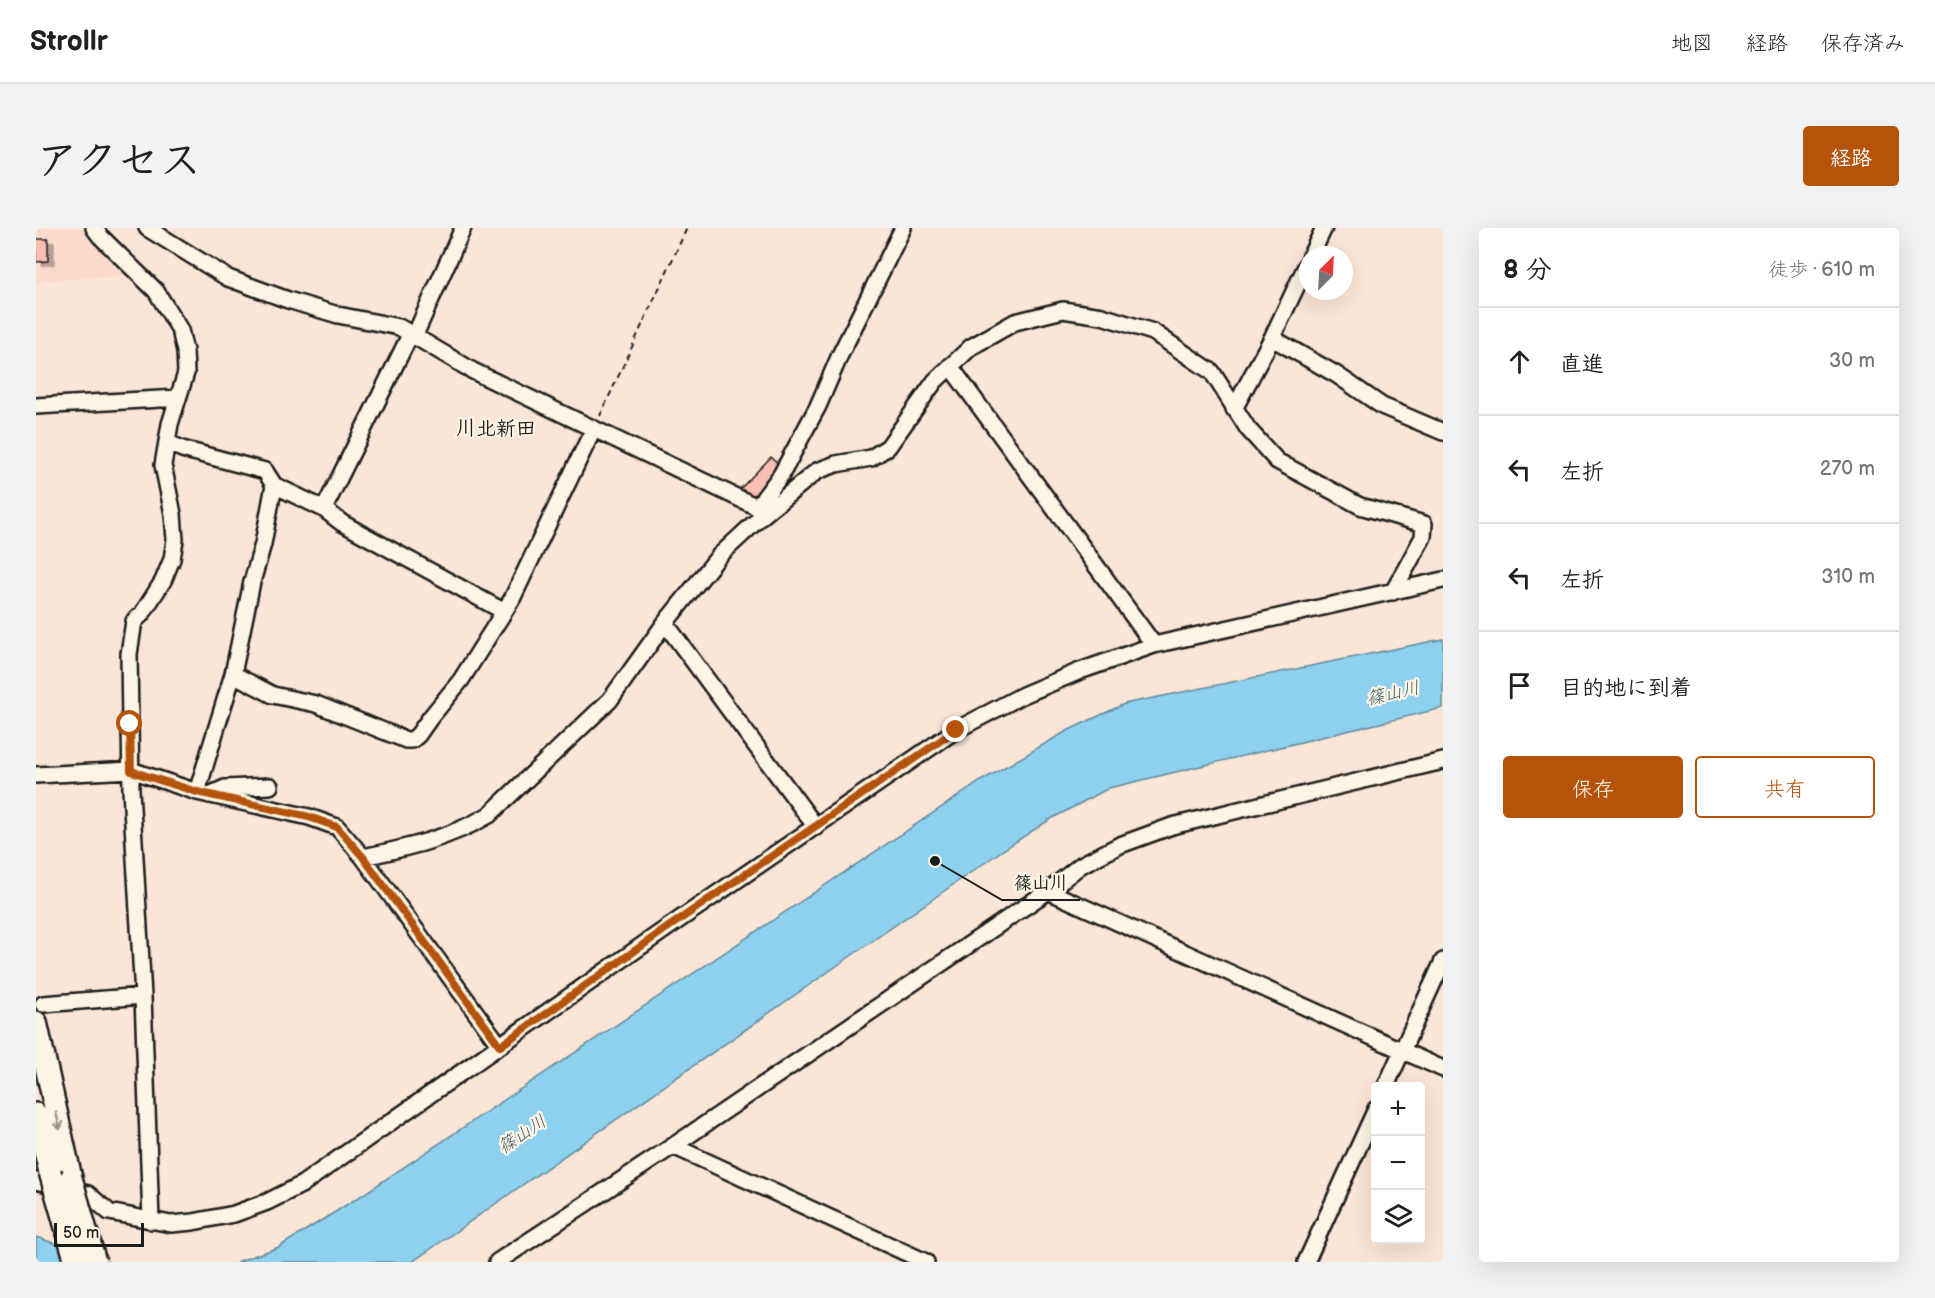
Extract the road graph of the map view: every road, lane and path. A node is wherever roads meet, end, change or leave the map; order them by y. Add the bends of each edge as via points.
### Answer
1 (94, 228) edge
2 (147, 228) edge
3 (463, 228) edge
4 (687, 228) edge
5 (903, 228) edge
6 (1324, 228) edge
7 (1315, 246) edge
8 (1299, 281) edge
9 (413, 334) junction
10 (1272, 338) junction
11 (950, 366) junction
12 (178, 398) junction
13 (36, 406) edge
14 (1234, 409) junction
15 (593, 430) junction
16 (1443, 432) edge
17 (167, 442) junction
18 (273, 485) junction
19 (324, 509) junction
20 (759, 512) junction
21 (1443, 580) edge
22 (1393, 592) junction
23 (503, 611) junction
24 (664, 623) junction
25 (1154, 645) junction
26 (232, 674) junction
27 (1443, 761) edge
28 (131, 771) junction
29 (36, 775) edge
30 (270, 786) dead end
31 (203, 793) junction
32 (816, 827) junction
33 (363, 857) junction
34 (1048, 891) junction
35 (1443, 961) edge
36 (143, 996) junction
37 (39, 1013) edge
38 (500, 1046) junction
39 (1402, 1050) junction
40 (1443, 1069) edge
41 (1388, 1082) edge
42 (36, 1114) edge
43 (1371, 1119) edge
44 (673, 1146) junction
45 (43, 1177) edge
46 (151, 1221) junction
47 (76, 1262) edge
48 (95, 1262) edge
49 (497, 1262) edge
50 (927, 1262) edge
51 (1306, 1262) edge

1 - 12 street via 156,291 180,330 186,373
2 - 9 street via 228,278 298,303 399,327
3 - 9 street
4 - 15 path
5 - 20 street via 818,406
6 - 7 street
8 - 10 street
9 - 15 street via 473,371
9 - 19 street
10 - 14 street
10 - 16 street via 1382,406
11 - 14 street via 970,347 1016,322 1073,311 1153,332 1212,372
11 - 20 street via 888,447 872,458 817,471
11 - 25 street
12 - 13 street
12 - 17 street
14 - 22 street via 1277,461 1360,506 1424,524 1423,537
15 - 20 street
15 - 23 street
17 - 18 street via 182,450 265,471
17 - 28 street via 163,465 176,540 163,581 134,621 130,637
18 - 19 street
18 - 26 street
19 - 23 street via 342,523
20 - 24 street
21 - 22 street
22 - 25 street
23 - 26 street via 461,680 412,740 316,704 273,694
24 - 32 street
24 - 33 street via 610,700 489,815 444,837
25 - 32 street via 1023,695 956,730
26 - 31 street
27 - 34 street via 1172,826 1120,845 1081,865
28 - 29 street
28 - 31 street
28 - 36 street
30 - 31 street
31 - 33 street via 337,827
32 - 38 street
33 - 38 street
34 - 39 street
34 - 44 street
35 - 39 street
36 - 37 street
36 - 46 street
37 -> 48 highway, bridge via 71,1178
38 - 46 street via 301,1185 234,1214 171,1224
39 - 40 street
39 - 41 street
42 - 45 highway
43 - 51 street
44 - 49 street
44 - 50 street
45 - 46 street via 88,1194 109,1212
45 - 47 highway, bridge

